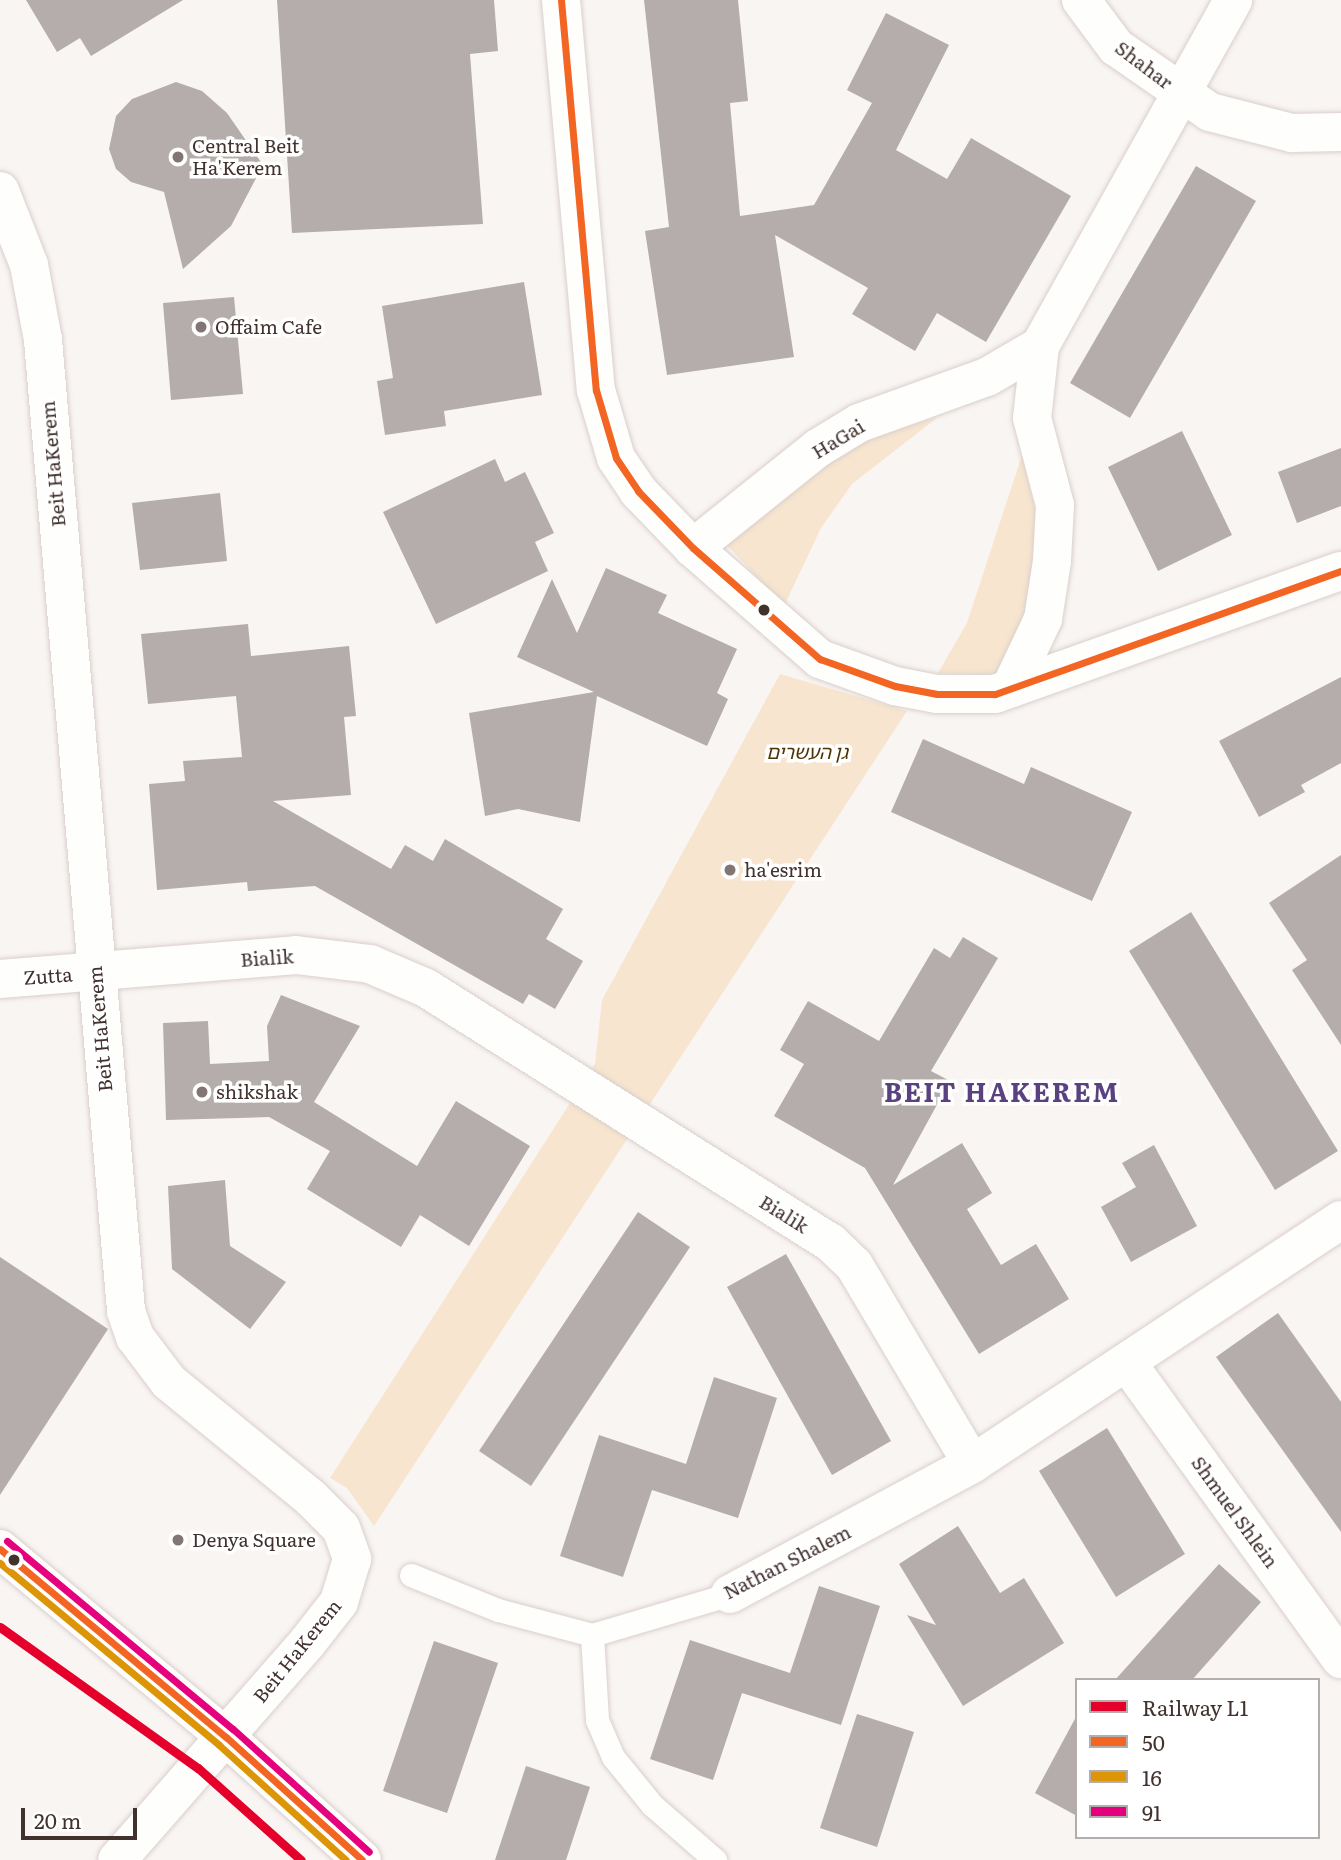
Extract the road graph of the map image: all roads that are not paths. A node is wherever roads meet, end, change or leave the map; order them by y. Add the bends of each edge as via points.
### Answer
1 (561, 0) edge
2 (1080, 0) edge
3 (1233, 0) edge
4 (1184, 95) junction
5 (1341, 132) edge
6 (0, 191) edge
7 (1040, 346) junction
8 (693, 548) junction
9 (1341, 571) edge
10 (1010, 689) junction
11 (95, 972) junction
12 (0, 979) edge
13 (1341, 1220) edge
14 (1128, 1364) junction
15 (972, 1464) junction
16 (0, 1549) edge
17 (411, 1575) dead end
18 (730, 1594) joint
19 (592, 1635) junction
20 (1341, 1659) edge
21 (226, 1737) junction
22 (117, 1860) edge
23 (362, 1860) edge
24 (715, 1860) edge

1 - 8 street via 601,411 616,458 638,491
2 - 4 street, Shahar via 1116,47
3 - 4 street, HaGai
4 - 5 street, Shahar via 1210,112 1255,126
4 - 7 street, HaGai
6 - 11 street, Beit HaKerem via 29,265 43,340
7 - 8 street, HaGai via 987,377 859,423 818,448
7 - 10 street, HaGai via 1032,418 1055,505 1052,561 1043,619
8 - 10 street via 820,659 937,694
9 - 10 street
11 - 12 street, Zutta
11 - 15 street, Bialik via 296,955 370,964 426,988 830,1242 854,1265
11 - 21 street, Beit HaKerem via 120,1272 135,1337 169,1382 333,1521 352,1559 338,1602
13 - 14 street
14 - 15 street
14 - 20 street, Shmuel Shlein
15 - 18 street, Nathan Shalem
16 - 21 street
17 - 19 lane via 498,1610
18 - 19 lane, Nathan Shalem
19 - 24 lane via 597,1720 613,1757 652,1805
21 - 22 street, Beit HaKerem
21 - 23 street

